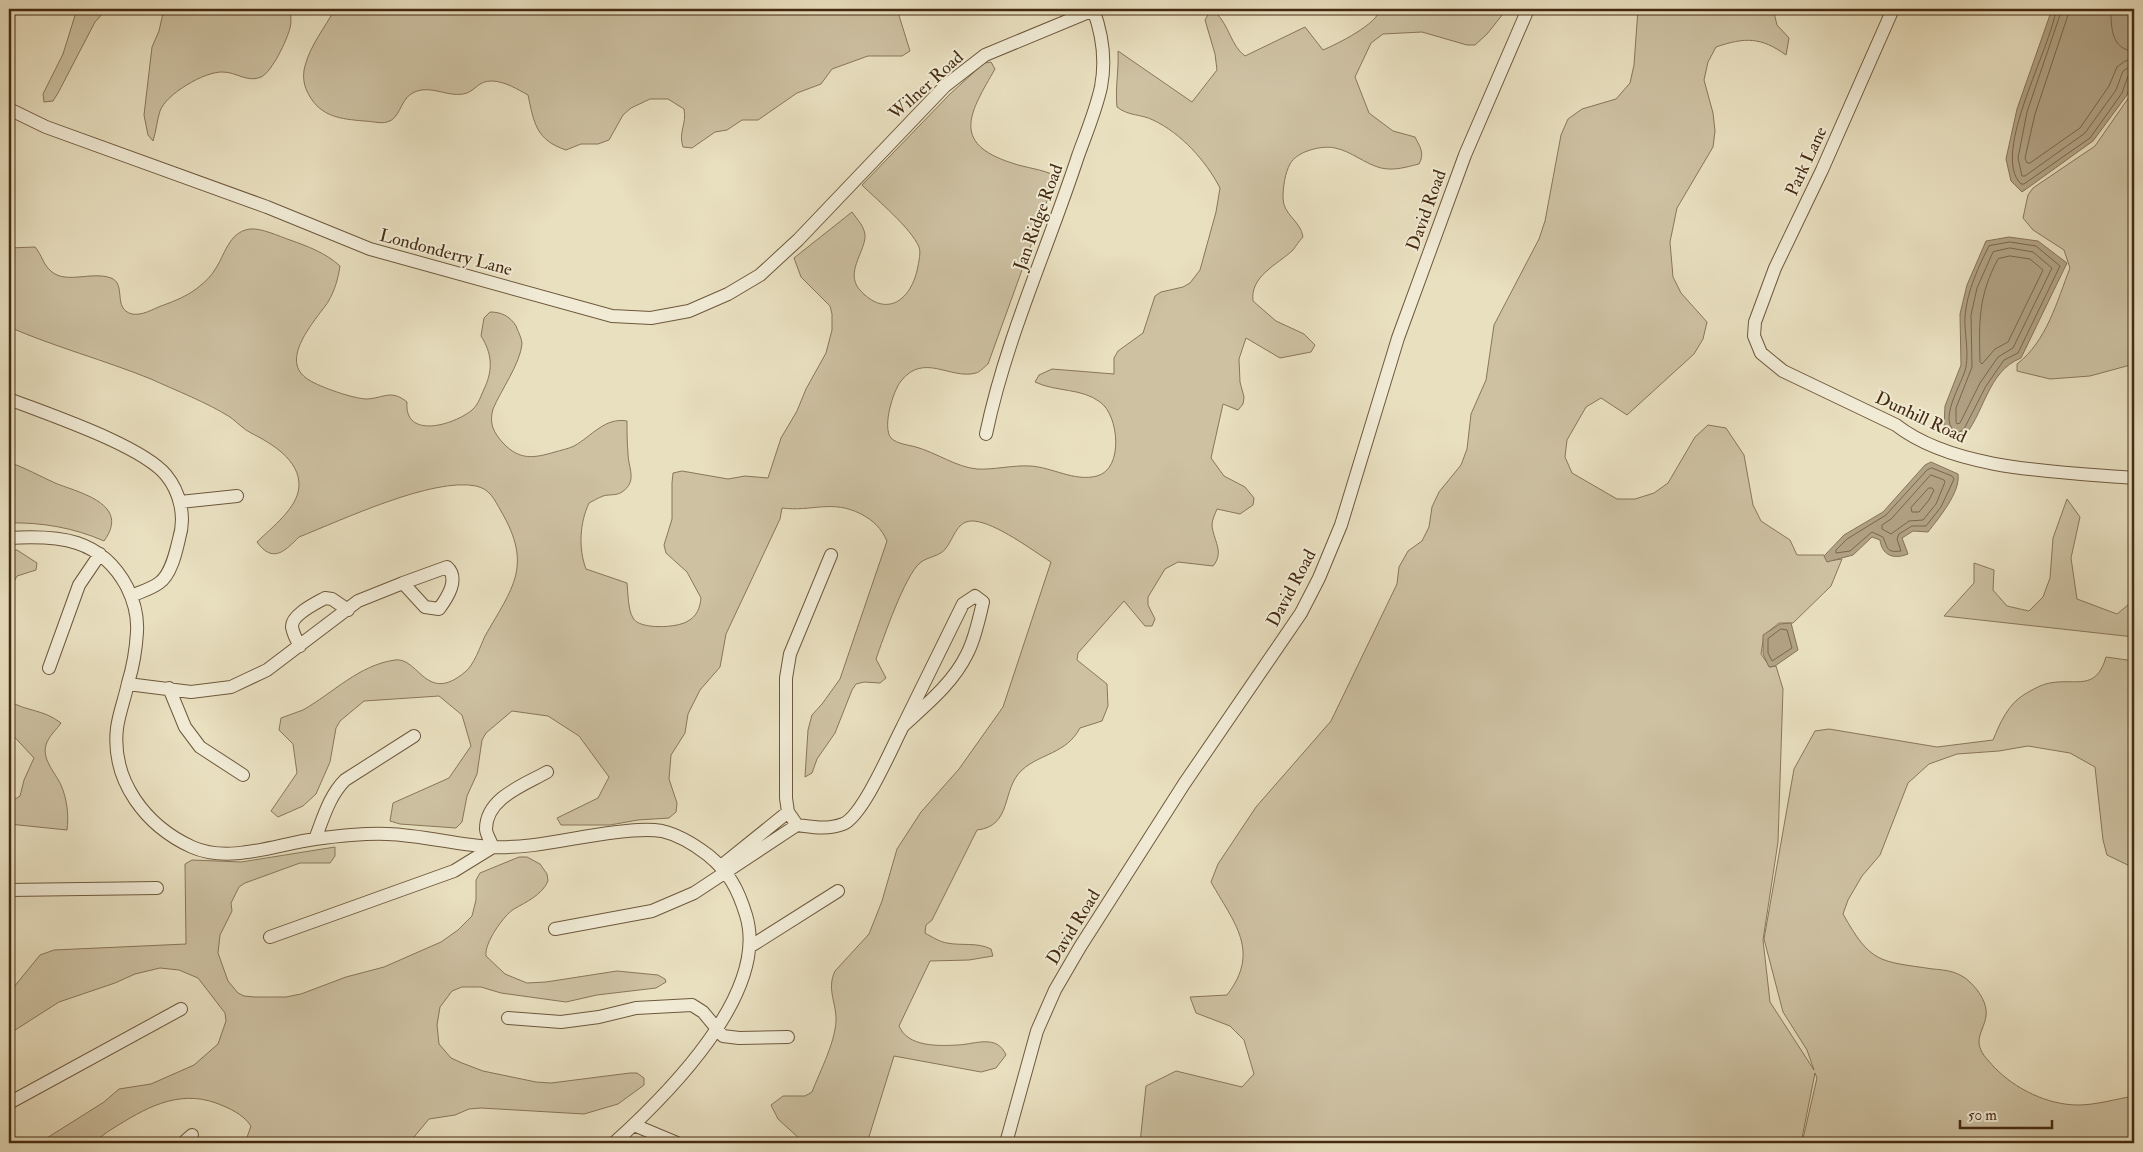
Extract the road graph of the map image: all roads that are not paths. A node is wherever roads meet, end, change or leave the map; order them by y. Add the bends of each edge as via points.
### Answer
1 (1095, 9) edge
2 (1528, 9) edge
3 (1893, 9) edge
4 (9, 109) edge
5 (849, 186) joint
6 (1754, 330) joint
7 (9, 399) edge
8 (986, 434) dead end
9 (2134, 478) edge
10 (237, 496) dead end
11 (180, 502) junction
12 (9, 538) edge
13 (100, 554) junction
14 (830, 555) dead end
15 (403, 584) dead end
16 (131, 596) junction
17 (348, 610) junction
18 (300, 646) junction
19 (49, 668) dead end
20 (128, 684) junction
21 (169, 688) junction
22 (903, 726) junction
23 (414, 736) dead end
24 (546, 772) dead end
25 (244, 775) dead end
26 (788, 812) junction
27 (797, 825) junction
28 (315, 839) junction
29 (493, 847) junction
30 (724, 869) junction
31 (157, 888) dead end
32 (9, 890) edge
33 (838, 891) dead end
34 (555, 929) dead end
35 (270, 938) dead end
36 (751, 946) junction
37 (181, 1009) dead end
38 (508, 1018) dead end
39 (716, 1029) junction
40 (788, 1037) dead end
41 (9, 1103) edge
42 (634, 1125) junction
43 (614, 1143) edge
44 (677, 1143) edge
45 (1006, 1143) edge

1 - 5 street, Wilner Road via 985,55 945,86
1 - 8 street, Jan Ridge Road via 1103,59 1101,87 1024,308
2 - 45 street, David Road via 1465,155 1398,338 1341,525 1319,578 1296,621 1184,784 1055,990 1037,1031
3 - 6 street, Park Lane via 1775,268
4 - 5 street, Londonderry Lane via 46,127 267,207 370,249 612,316 651,318 689,311 728,294 760,275
6 - 9 street, Dunhill Road via 1761,353 1783,371 1928,443 1976,460 2011,466
7 - 11 street via 144,456 165,474
10 - 11 street
11 - 16 street via 182,530 167,572 160,583
12 - 13 street via 44,536 75,541
13 - 16 street via 121,577
13 - 19 street via 79,585
14 - 26 street via 790,654 786,678
15 - 17 street via 358,601
16 - 20 street via 138,629
17 - 18 street
17 - 18 street via 325,598 300,612 292,627
18 - 21 street via 267,670 231,687 191,692
20 - 21 street
20 - 28 street via 117,725 119,763 127,787 155,824 196,849 220,853
21 - 25 street via 185,727 200,747
22 - 22 street via 963,604 975,596 983,602 968,653 940,692
22 - 27 street via 855,814 844,823 820,829
23 - 28 street via 338,787
24 - 29 street via 496,803 486,830
26 - 27 street
26 - 30 street
27 - 30 street
28 - 29 street via 386,834
29 - 30 street via 627,830 660,831 678,836 699,848
29 - 35 street via 454,871
30 - 34 street via 694,893 652,911
30 - 36 street via 744,907 751,930
31 - 32 street
33 - 36 street
36 - 39 street via 746,971
37 - 41 street
38 - 39 street via 561,1022 636,1008 692,1005 703,1012
39 - 40 street via 723,1036 739,1038
39 - 42 street via 682,1077
42 - 43 street
42 - 44 street

